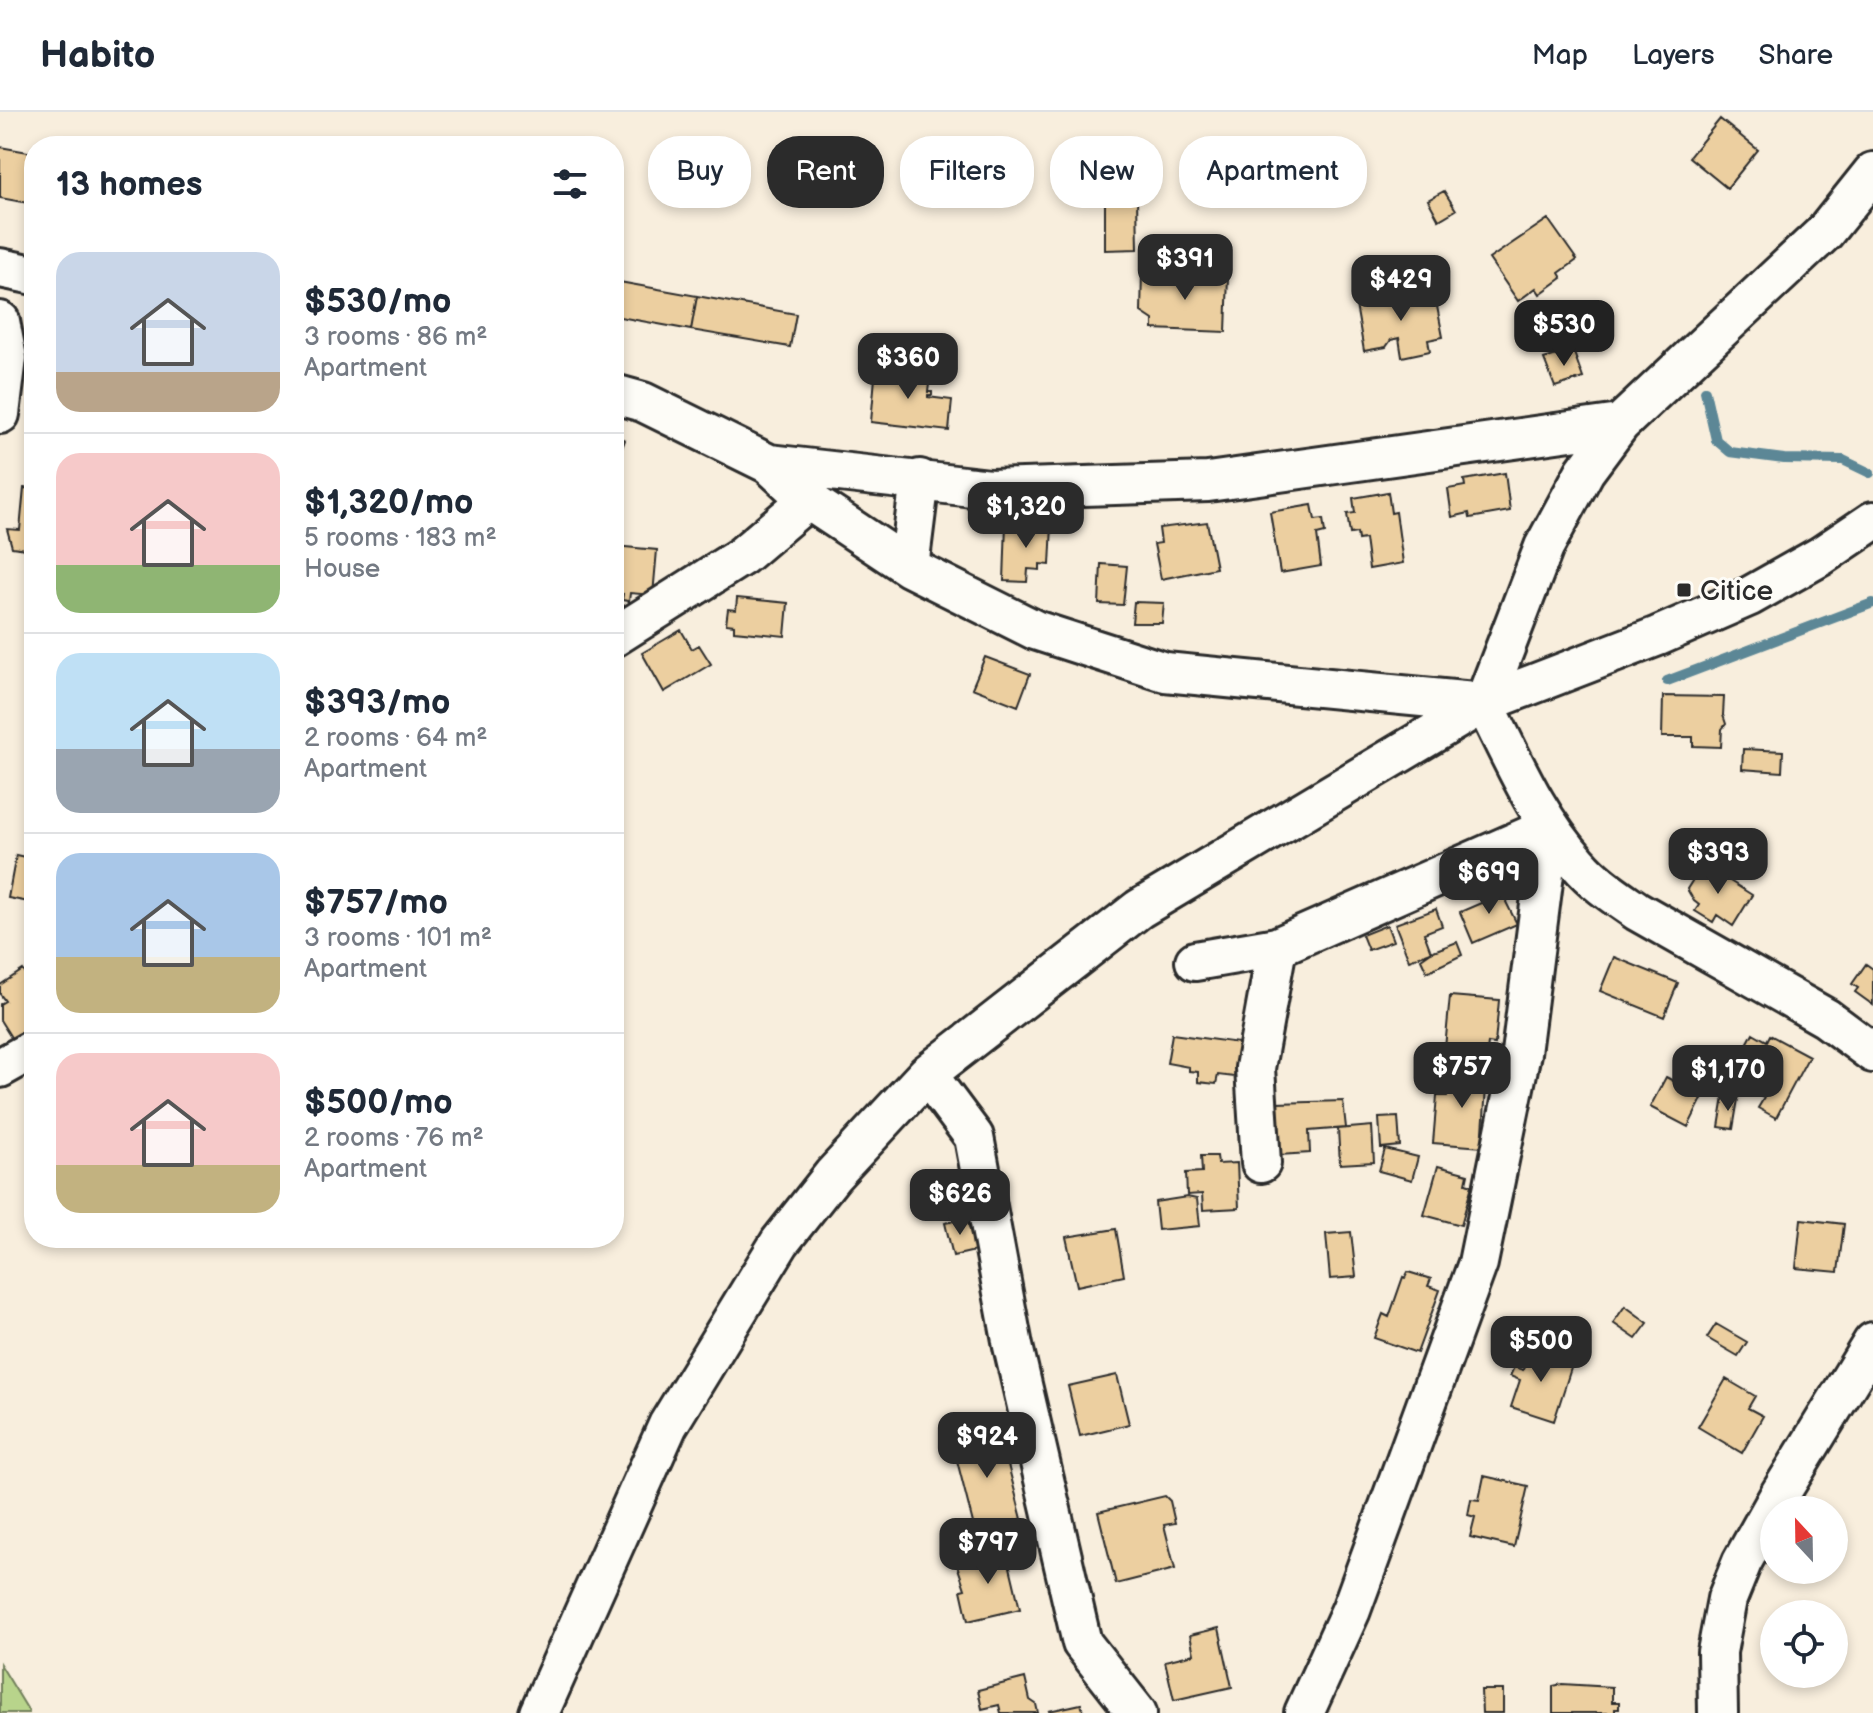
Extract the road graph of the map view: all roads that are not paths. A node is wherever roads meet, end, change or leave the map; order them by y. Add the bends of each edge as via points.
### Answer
1 (1873, 172) edge
2 (0, 268) edge
3 (24, 273) edge
4 (0, 321) edge
5 (624, 397) edge
6 (0, 414) edge
7 (1620, 424) junction
8 (769, 464) junction
9 (920, 479) junction
10 (808, 500) junction
11 (1873, 521) edge
12 (909, 567) junction
13 (624, 631) edge
14 (1484, 703) junction
15 (1550, 827) junction
16 (1277, 947) junction
17 (1195, 961) dead end
18 (1873, 1053) edge
19 (24, 1055) edge
20 (0, 1068) edge
21 (927, 1074) junction
22 (1261, 1163) dead end
23 (1873, 1342) edge
24 (539, 1713) edge
25 (1137, 1713) edge
26 (1304, 1713) edge
27 (1718, 1713) edge

1 - 7 street via 1825,232
2 - 3 street
4 - 6 street via 7,358
5 - 8 street
7 - 9 street via 1208,482 990,489
7 - 14 street via 1585,471 1544,547
8 - 9 street
8 - 10 street
9 - 12 street
10 - 12 street
10 - 13 street via 742,556
11 - 14 street via 1750,596
12 - 14 street via 1035,630 1165,672
14 - 15 street
14 - 21 street via 1139,909
15 - 16 street
15 - 18 street via 1580,866 1618,898 1826,1018
15 - 26 street via 1521,1053 1478,1263 1351,1610
16 - 17 street
16 - 22 street via 1255,1068
19 - 20 street
21 - 24 street via 833,1175 780,1242 668,1425
21 - 25 street via 974,1137 1013,1346 1082,1643
23 - 27 street via 1742,1562 1727,1599 1717,1652

